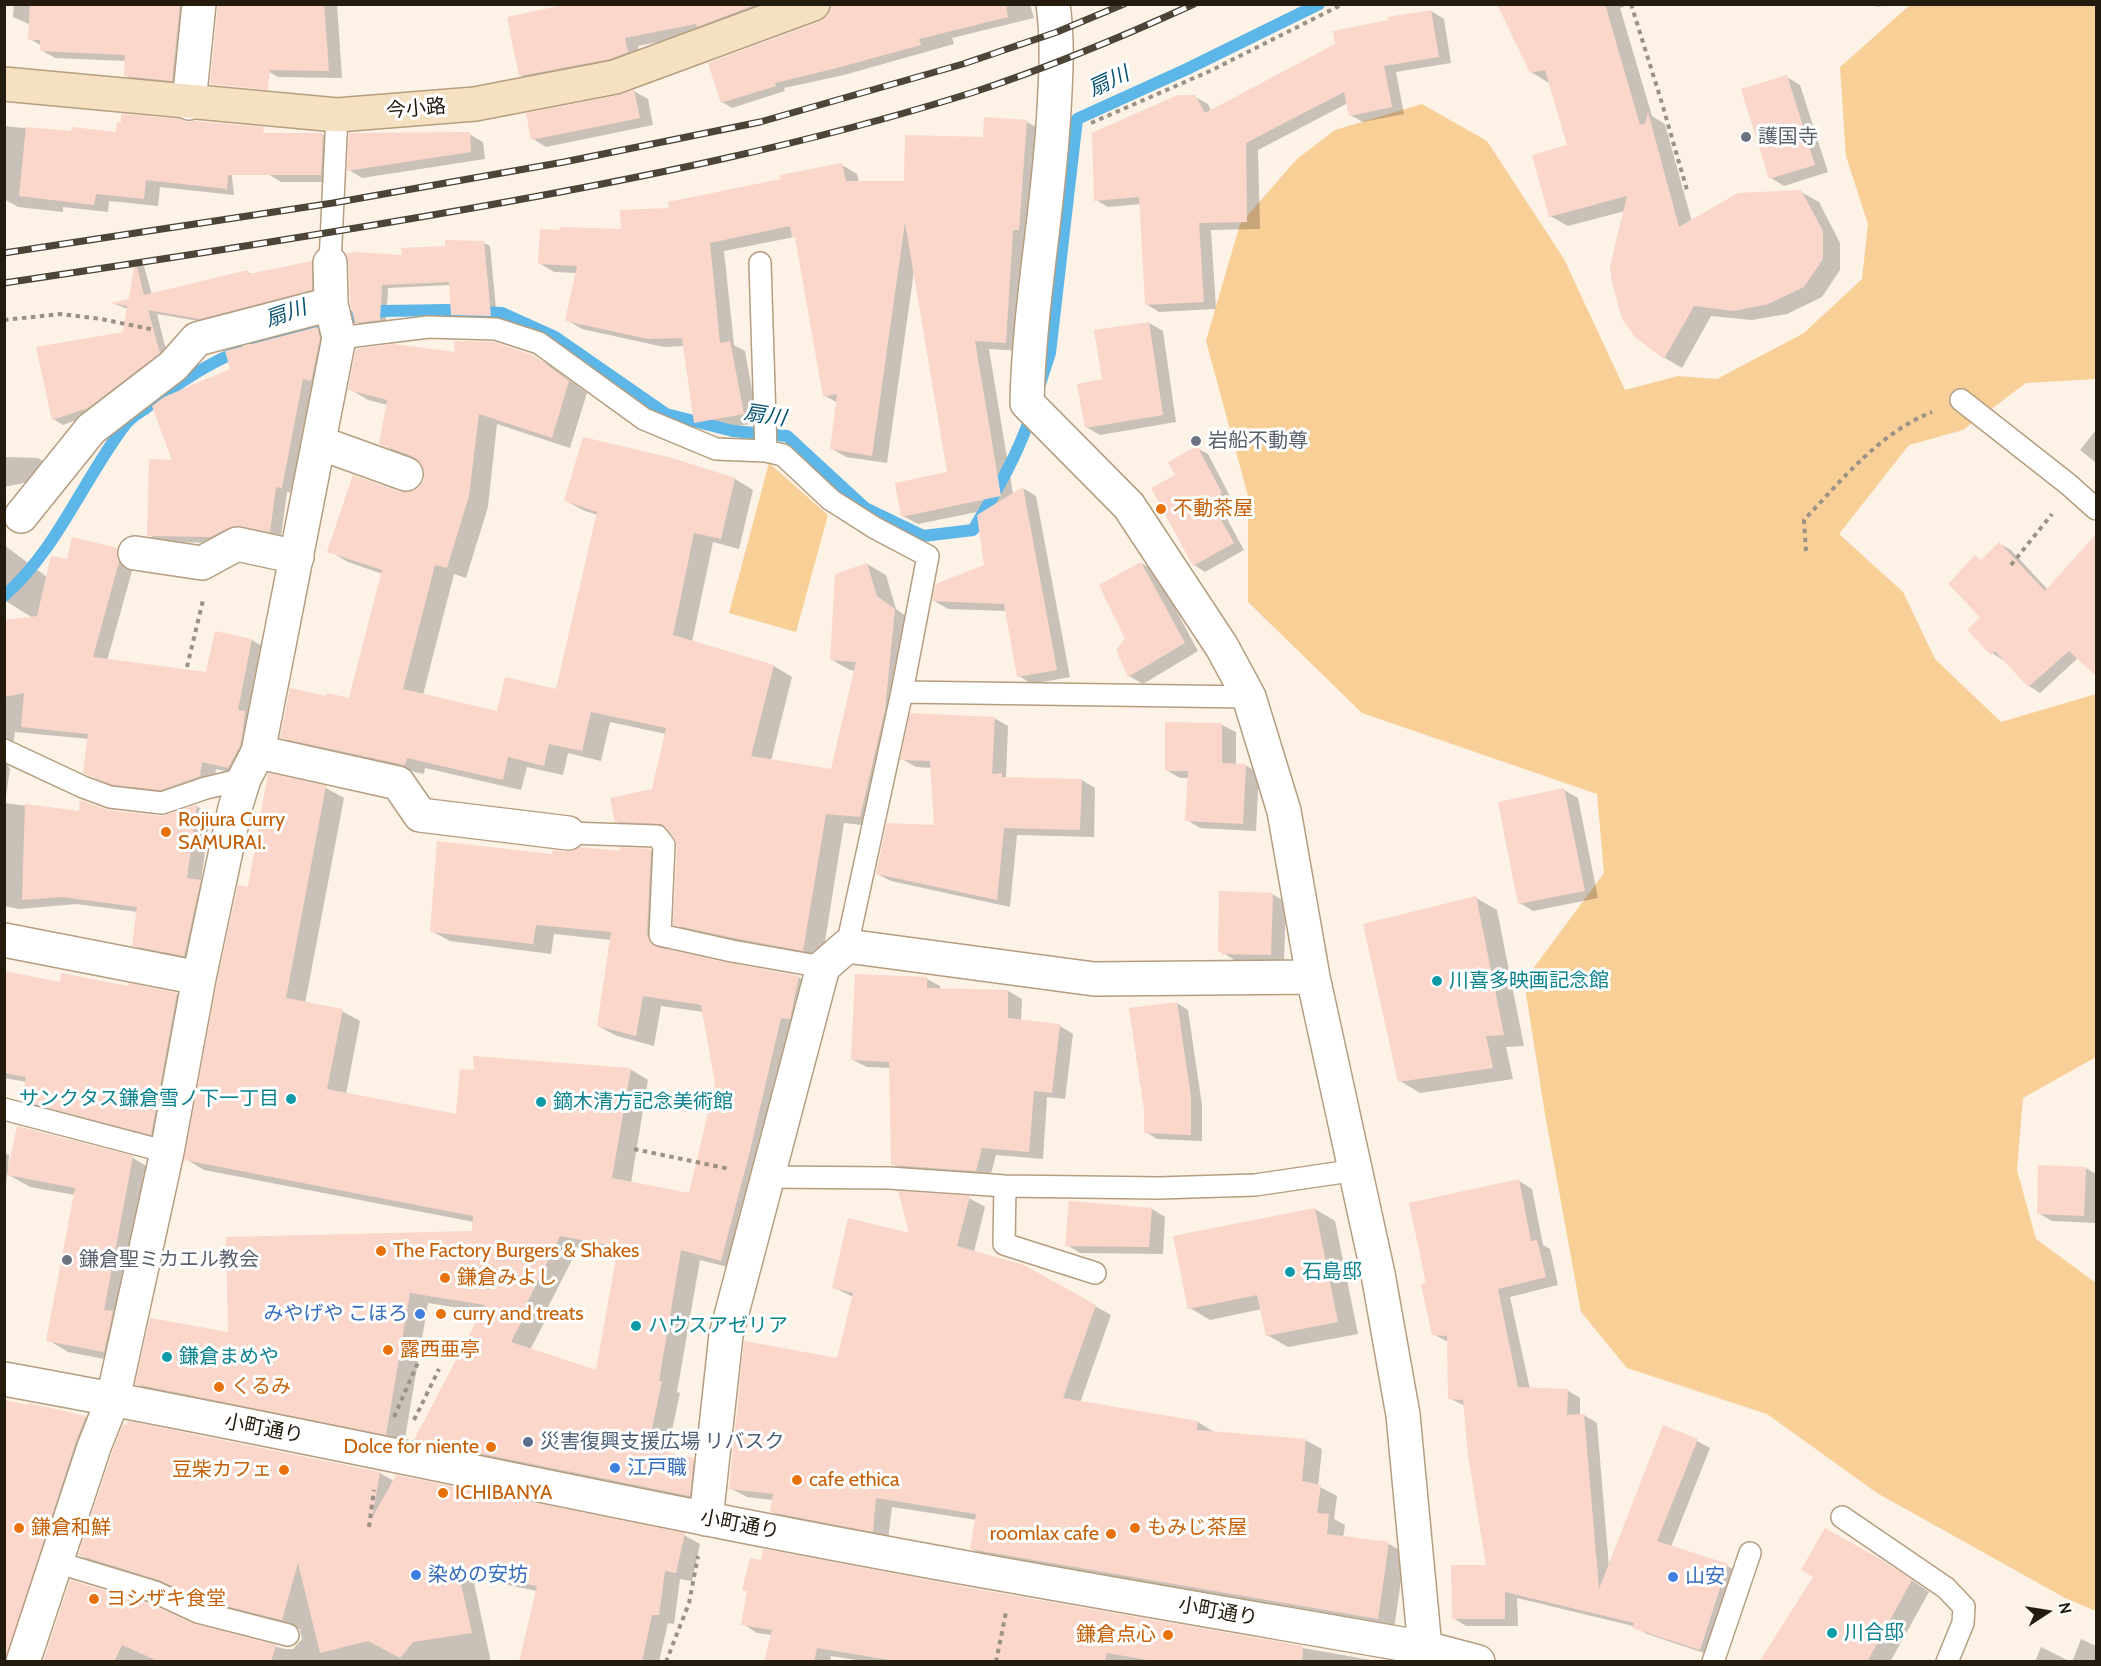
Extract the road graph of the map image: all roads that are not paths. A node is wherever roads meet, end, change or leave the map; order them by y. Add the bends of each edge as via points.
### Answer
1 (199, 4) edge
2 (813, 4) edge
3 (1053, 4) edge
4 (4, 84) edge
5 (189, 103) junction
6 (337, 115) junction
7 (330, 263) joint
8 (760, 263) dead end
9 (331, 304) junction
10 (339, 338) junction
11 (1961, 400) road end
12 (320, 442) junction
13 (766, 451) junction
14 (406, 474) dead end
15 (2097, 509) edge
16 (21, 516) dead end
17 (135, 553) dead end
18 (297, 557) junction
19 (902, 692) junction
20 (1249, 697) junction
21 (4, 750) edge
22 (251, 765) junction
23 (568, 832) joint
24 (4, 940) edge
25 (835, 956) junction
26 (1313, 977) junction
27 (199, 978) junction
28 (4, 1109) edge
29 (167, 1152) junction
30 (1357, 1170) junction
31 (767, 1177) junction
32 (1005, 1186) junction
33 (1095, 1273) dead end
34 (4, 1379) edge
35 (113, 1399) junction
36 (1842, 1517) dead end
37 (706, 1519) junction
38 (1750, 1553) dead end
39 (56, 1562) junction
40 (288, 1635) dead end
41 (1424, 1655) edge
42 (23, 1662) edge
43 (1478, 1662) edge
44 (1713, 1662) edge
45 (1947, 1662) edge

1 - 5 street
2 - 6 street, 今小路 via 615,77 475,104
3 - 20 street via 1057,32 1053,140 1028,360 1027,403 1129,506 1222,646
4 - 5 street, 今小路
5 - 6 street, 今小路
6 - 7 lane
7 - 9 street
8 - 13 lane
9 - 10 street
9 - 16 street via 197,339 173,366 91,429
10 - 12 street
10 - 13 lane via 428,327 496,329 539,343 644,419 716,449
11 - 15 lane
12 - 14 street
12 - 18 street
13 - 19 lane via 783,455 831,500 928,556
17 - 18 street via 202,562 237,544
18 - 22 street
19 - 20 lane
19 - 25 lane
20 - 26 street via 1284,812
21 - 22 lane via 110,797 162,803 206,788
22 - 23 street via 398,783 420,815
22 - 27 street via 236,808
23 - 25 lane via 657,836 664,845 660,935 732,951
24 - 27 street
25 - 26 street via 1094,979
25 - 31 street
26 - 30 street
27 - 29 street
28 - 29 lane
29 - 35 street
30 - 32 lane via 1256,1185
30 - 41 street via 1404,1415
31 - 32 lane via 889,1178
31 - 37 street via 726,1335
32 - 33 lane via 1004,1244
34 - 35 street, 小町通り
35 - 37 street, 小町通り
35 - 39 street
36 - 45 lane via 1946,1588 1964,1607 1963,1623
37 - 41 street, 小町通り
38 - 44 lane
39 - 40 lane via 155,1592 198,1612
39 - 42 street
41 - 43 street, 小町通り

